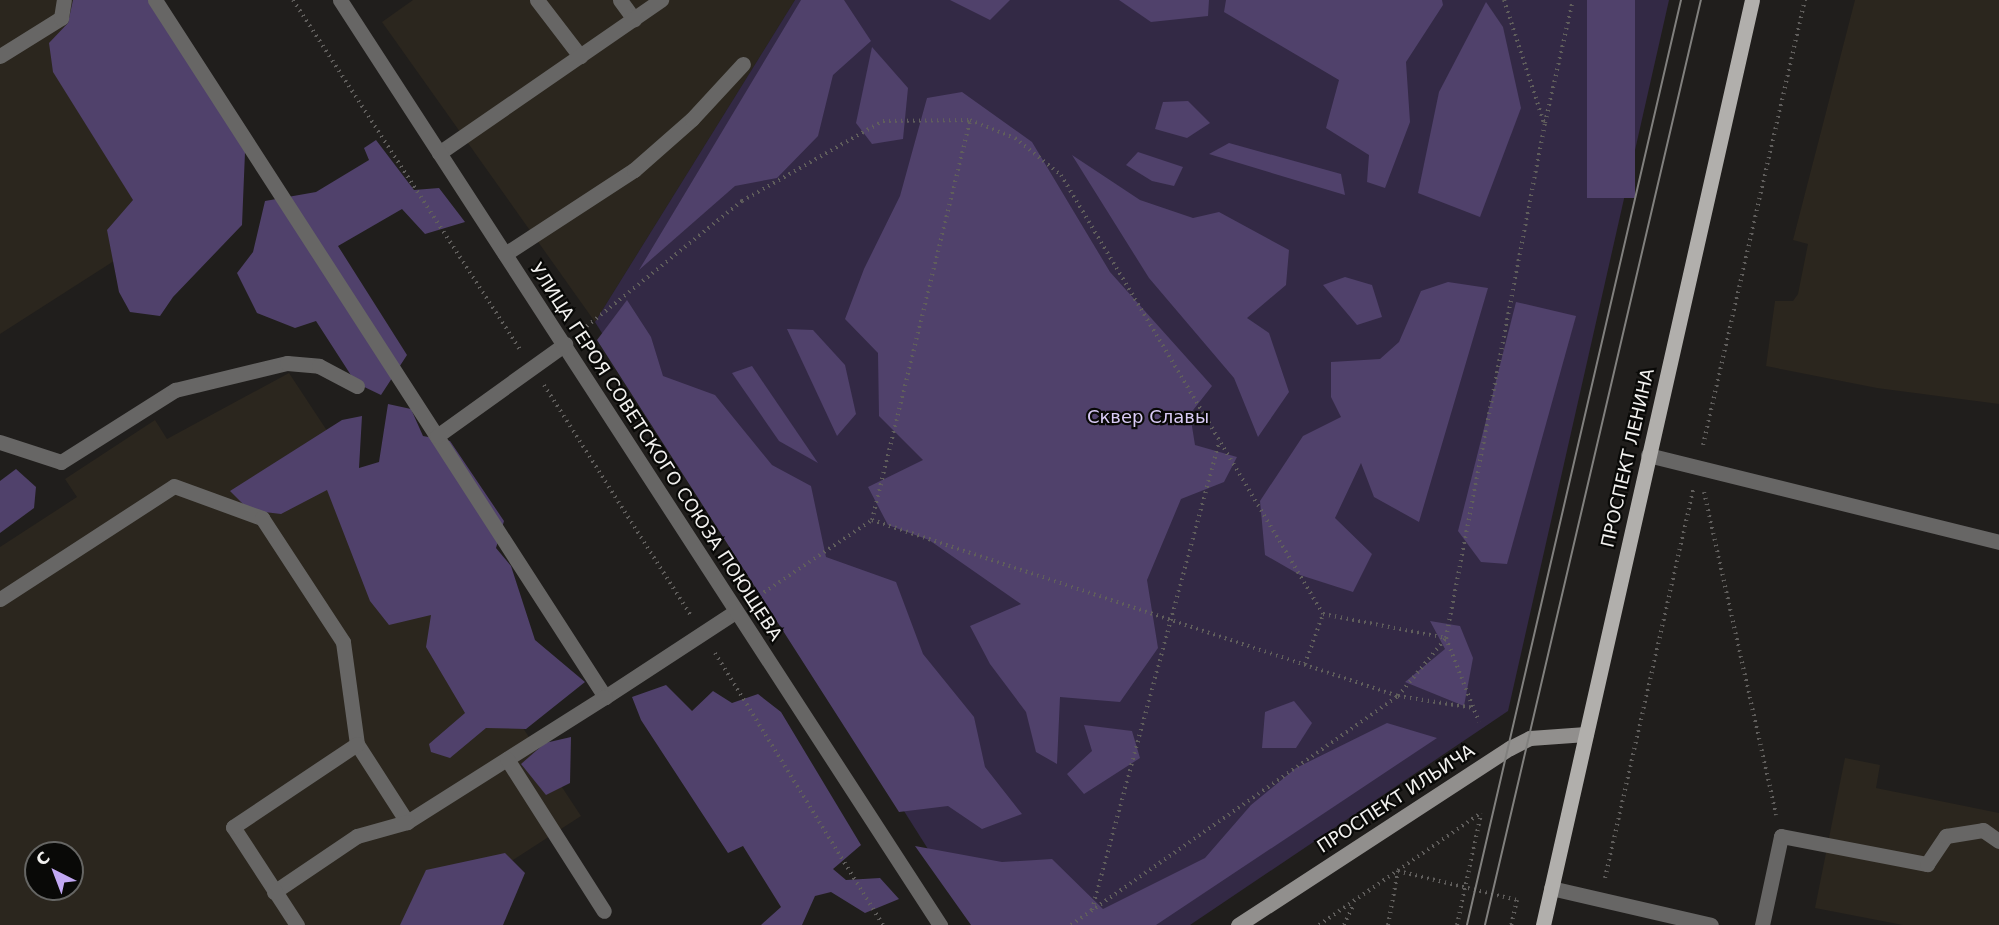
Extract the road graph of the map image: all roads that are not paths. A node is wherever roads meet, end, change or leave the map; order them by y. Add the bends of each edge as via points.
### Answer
1 (64, 0) edge
2 (155, 0) edge
3 (340, 0) edge
4 (537, 0) edge
5 (620, 0) edge
6 (661, 0) edge
7 (1752, 0) edge
8 (634, 19) junction
9 (0, 56) edge
10 (580, 56) junction
11 (743, 64) dead end
12 (439, 153) junction
13 (505, 254) junction
14 (566, 344) junction
15 (357, 386) dead end
16 (437, 436) junction
17 (0, 442) edge
18 (1648, 455) junction
19 (1999, 542) edge
20 (0, 599) edge
21 (735, 612) junction
22 (605, 697) junction
23 (1586, 734) junction
24 (357, 744) junction
25 (507, 759) junction
26 (407, 822) junction
27 (1999, 841) edge
28 (1551, 888) junction
29 (274, 892) junction
30 (604, 911) dead end
31 (297, 925) edge
32 (940, 925) edge
33 (1238, 925) edge
34 (1543, 925) edge
35 (1711, 925) edge
36 (1762, 925) edge

1 - 9 street via 61,18
2 - 16 street
3 - 12 street, УЛИЦА ГЕРОЯ СОВЕТСКОГО СОЮЗА ПОЮЩЕВА
4 - 10 street
5 - 8 street
6 - 8 street
7 - 18 main road, ПРОСПЕКТ ЛЕНИНА
8 - 10 street
10 - 12 street
11 - 13 street via 692,119 634,170
12 - 13 street, УЛИЦА ГЕРОЯ СОВЕТСКОГО СОЮЗА ПОЮЩЕВА
13 - 14 street, УЛИЦА ГЕРОЯ СОВЕТСКОГО СОЮЗА ПОЮЩЕВА
14 - 16 street
14 - 21 street, УЛИЦА ГЕРОЯ СОВЕТСКОГО СОЮЗА ПОЮЩЕВА
15 - 17 street via 319,366 287,363 175,390 61,462
16 - 22 street
18 - 19 street
18 - 23 main road, ПРОСПЕКТ ЛЕНИНА
20 - 24 street via 174,486 262,518 343,642
21 - 22 street
21 - 32 street, УЛИЦА ГЕРОЯ СОВЕТСКОГО СОЮЗА ПОЮЩЕВА
22 - 25 street
23 - 28 main road, ПРОСПЕКТ ЛЕНИНА
23 - 33 main road, ПРОСПЕКТ ИЛЬИЧА via 1530,738 1510,748
24 - 26 street
24 - 29 street via 233,827
25 - 26 street
25 - 30 street
26 - 29 street via 357,836
27 - 36 street via 1983,830 1946,836 1927,864 1781,836
28 - 34 main road, ПРОСПЕКТ ЛЕНИНА
28 - 35 street
29 - 31 street

